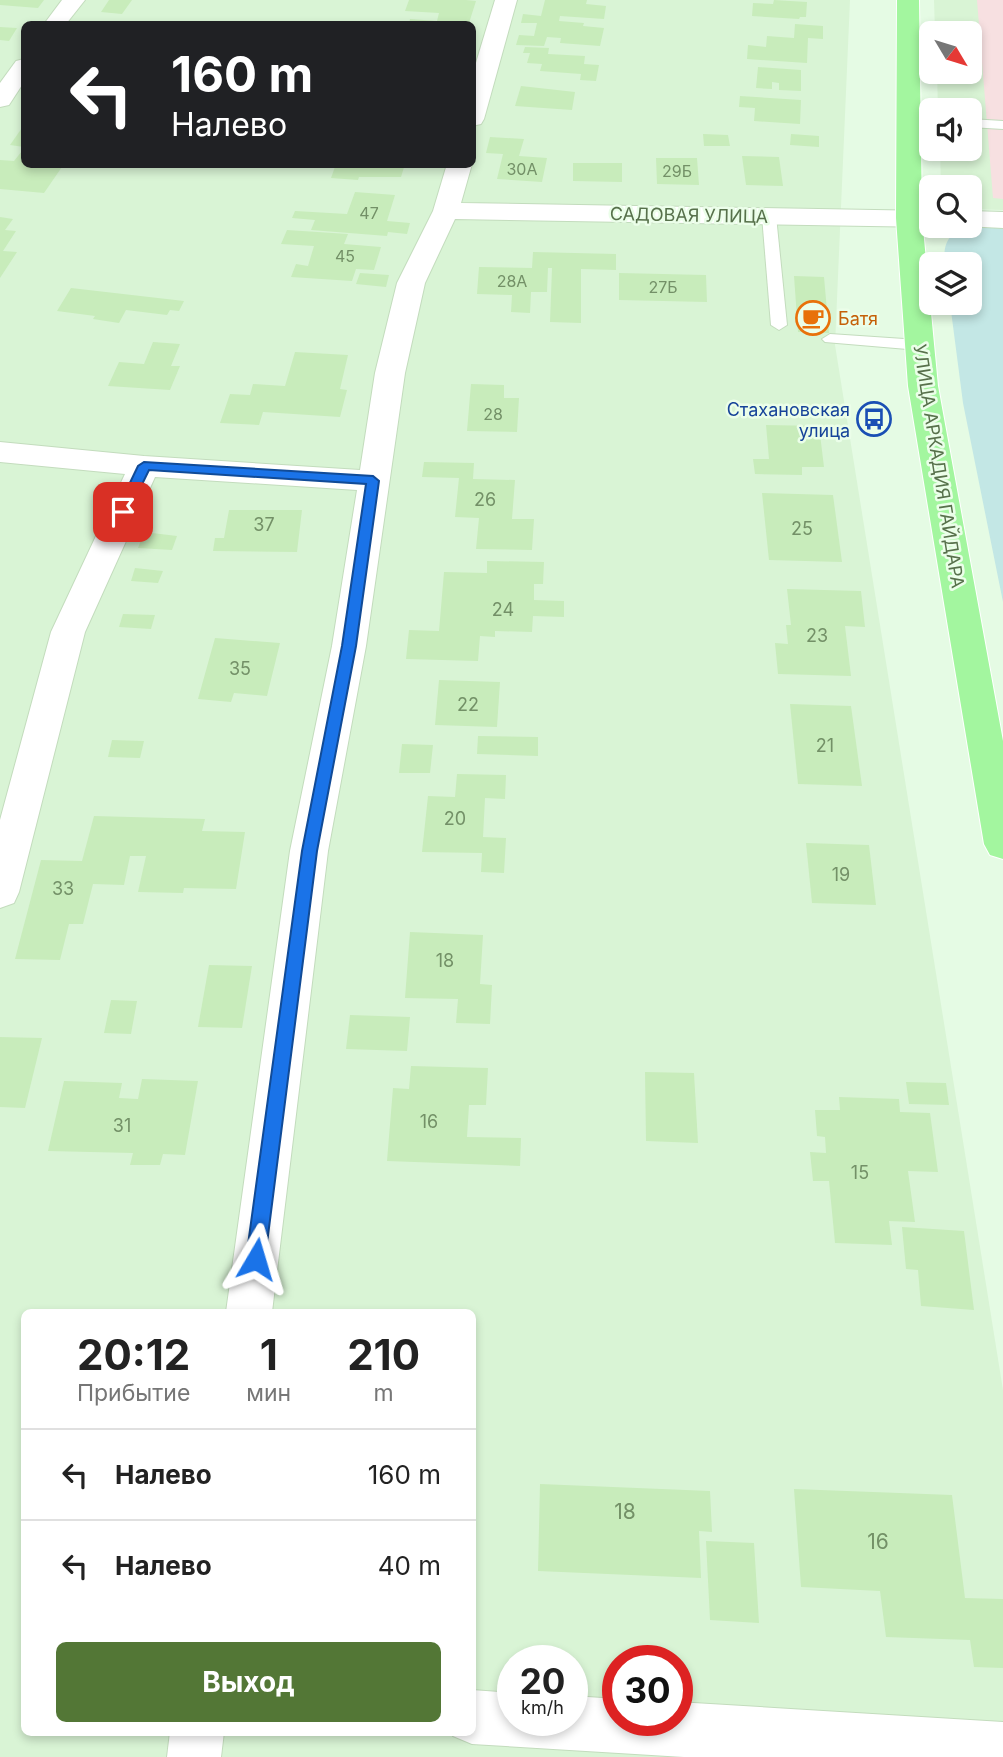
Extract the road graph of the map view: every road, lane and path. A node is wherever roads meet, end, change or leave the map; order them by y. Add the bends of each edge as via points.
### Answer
1 (74, 0) edge
2 (506, 0) edge
3 (908, 0) edge
4 (57, 21) edge
5 (21, 70) edge
6 (0, 100) edge
7 (919, 100) edge
8 (476, 105) edge
9 (982, 124) edge
10 (1003, 125) edge
11 (459, 168) edge
12 (446, 211) junction
13 (769, 216) junction
14 (919, 219) edge
15 (982, 219) edge
16 (1003, 220) edge
17 (920, 238) edge
18 (779, 325) dead end
19 (830, 339) dead end
20 (919, 345) junction
21 (0, 452) edge
22 (144, 466) junction
23 (373, 481) junction
24 (1003, 844) edge
25 (0, 892) edge
26 (249, 1309) edge
27 (476, 1717) edge
28 (497, 1719) edge
29 (588, 1724) edge
30 (197, 1736) edge
31 (1003, 1749) edge
32 (194, 1757) edge

1 - 4 street
2 - 8 street
3 - 7 main road, УЛИЦА АРКАДИЯ ГАЙДАРА
5 - 6 street
9 - 10 lane
11 - 12 street
12 - 13 street, САДОВАЯ УЛИЦА
12 - 23 street via 411,283 390,373
13 - 14 street, САДОВАЯ УЛИЦА
13 - 18 lane
15 - 16 street
17 - 20 main road, УЛИЦА АРКАДИЯ ГАЙДАРА
19 - 20 lane
20 - 24 main road, УЛИЦА АРКАДИЯ ГАЙДАРА via 928,421
21 - 22 street
22 - 23 street
22 - 25 street via 68,632
23 - 26 street via 349,646 309,851
27 - 28 street
29 - 31 street
30 - 32 street

